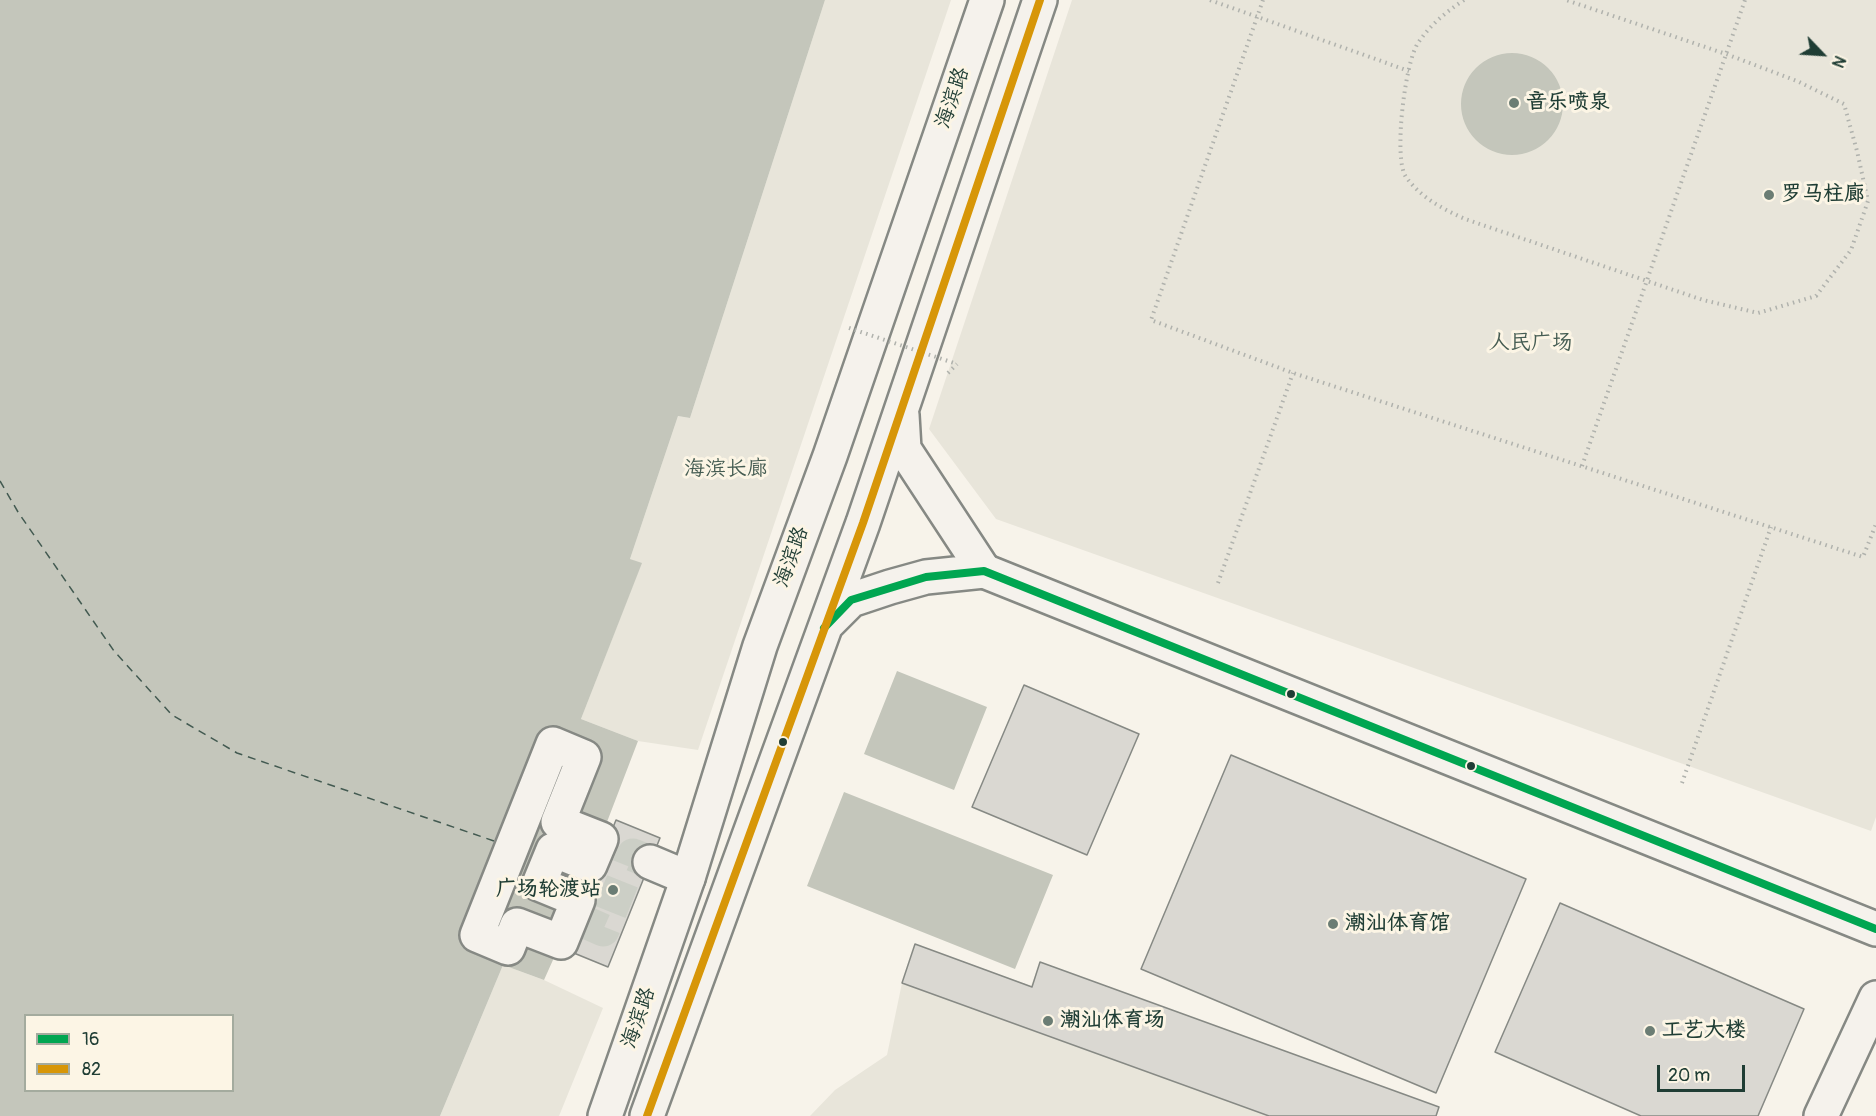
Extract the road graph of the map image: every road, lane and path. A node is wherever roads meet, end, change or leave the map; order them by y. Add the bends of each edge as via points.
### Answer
1 (987, 0) edge
2 (1040, 0) edge
3 (1210, 0) edge
4 (1263, 0) edge
5 (1464, 0) edge
6 (1566, 0) edge
7 (1745, 0) edge
8 (1257, 16) junction
9 (1726, 54) junction
10 (1409, 71) junction
11 (1647, 282) junction
12 (849, 328) dead end
13 (957, 364) dead end
14 (1293, 373) junction
15 (901, 409) junction
16 (1582, 466) junction
17 (1876, 524) edge
18 (1771, 527) junction
19 (984, 571) junction
20 (1218, 583) dead end
21 (824, 628) junction
22 (1682, 783) dead end
23 (650, 862) tunnel mouth
24 (688, 878) junction
25 (574, 917) joint
26 (1876, 929) edge
27 (1876, 998) edge
28 (605, 1116) edge
29 (647, 1116) edge
30 (1821, 1116) edge

1 - 24 main road, 海滨路 via 830,456 760,646
2 - 15 main road, 海滨路
3 - 8 path
4 - 8 path
5 - 10 path via 1443,14 1416,45
6 - 9 path
7 - 9 path
8 - 10 path
8 - 14 path via 1151,320
9 - 11 path
9 - 11 path via 1844,104 1868,201 1851,250 1815,296 1758,313
10 - 11 path via 1403,92 1400,140 1405,176 1434,204 1465,219
11 - 16 path
12 - 13 path, bridge
14 - 16 path
14 - 20 path
15 - 19 main road via 904,450
15 - 21 main road, 海滨路
16 - 18 path
17 - 18 path via 1863,557
18 - 22 path
19 - 21 main road via 926,577 851,600
19 - 26 main road
21 - 29 main road, 海滨路
23 - 24 main road
24 - 28 main road, 海滨路
25 - 25 main road via 578,900 539,884 553,850 590,865 601,839 558,822 584,757 552,744 477,935 508,948 517,925 561,942
27 - 30 main road

